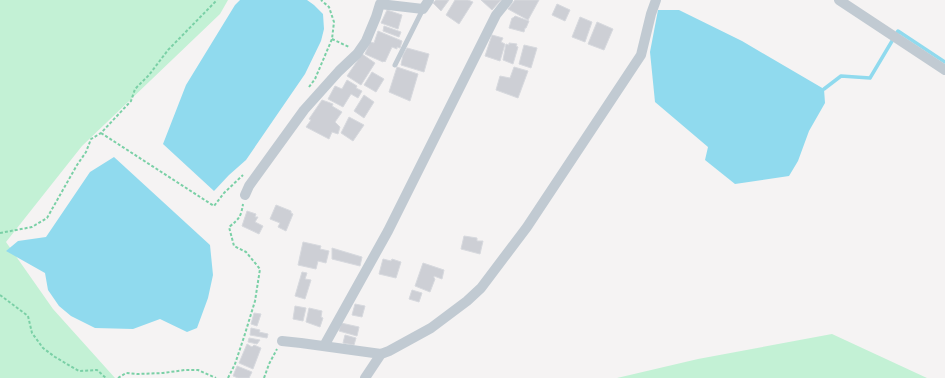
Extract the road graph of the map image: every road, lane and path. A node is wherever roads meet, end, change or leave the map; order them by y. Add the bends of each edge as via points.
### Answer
1 (217, 0) edge
2 (321, 0) edge
3 (429, 0) edge
4 (508, 0) edge
5 (656, 0) edge
6 (839, 0) edge
7 (382, 2) edge
8 (422, 9) junction
9 (332, 39) junction
10 (347, 46) dead end
11 (395, 65) dead end
12 (945, 70) edge
13 (306, 92) dead end
14 (101, 133) junction
15 (245, 173) dead end
16 (245, 195) joint
17 (0, 233) edge
18 (0, 295) edge
19 (282, 341) joint
20 (324, 346) junction
21 (381, 354) junction
22 (106, 378) edge
23 (118, 378) edge
24 (216, 378) edge
25 (228, 378) edge
26 (264, 378) edge
27 (365, 378) edge

1 - 14 path via 168,50 150,75 135,89 131,100
2 - 9 path via 329,7 334,22
3 - 8 street
4 - 20 street via 496,16 388,231
5 - 21 street via 641,56 527,227 481,288 431,328
6 - 12 street
7 - 8 street
7 - 16 street via 366,41 357,54 339,70 304,110
8 - 11 lane
9 - 10 path
9 - 13 path via 315,79
14 - 15 path via 214,206 224,192
14 - 17 path via 91,139 47,218 32,227
16 - 25 path via 238,220 230,227 234,246 246,252 260,269 255,301
18 - 22 path via 28,316 32,333 43,348 78,371 97,370
19 - 20 street
19 - 26 path
20 - 21 street
21 - 27 street
23 - 24 path via 126,373 185,370 198,370

